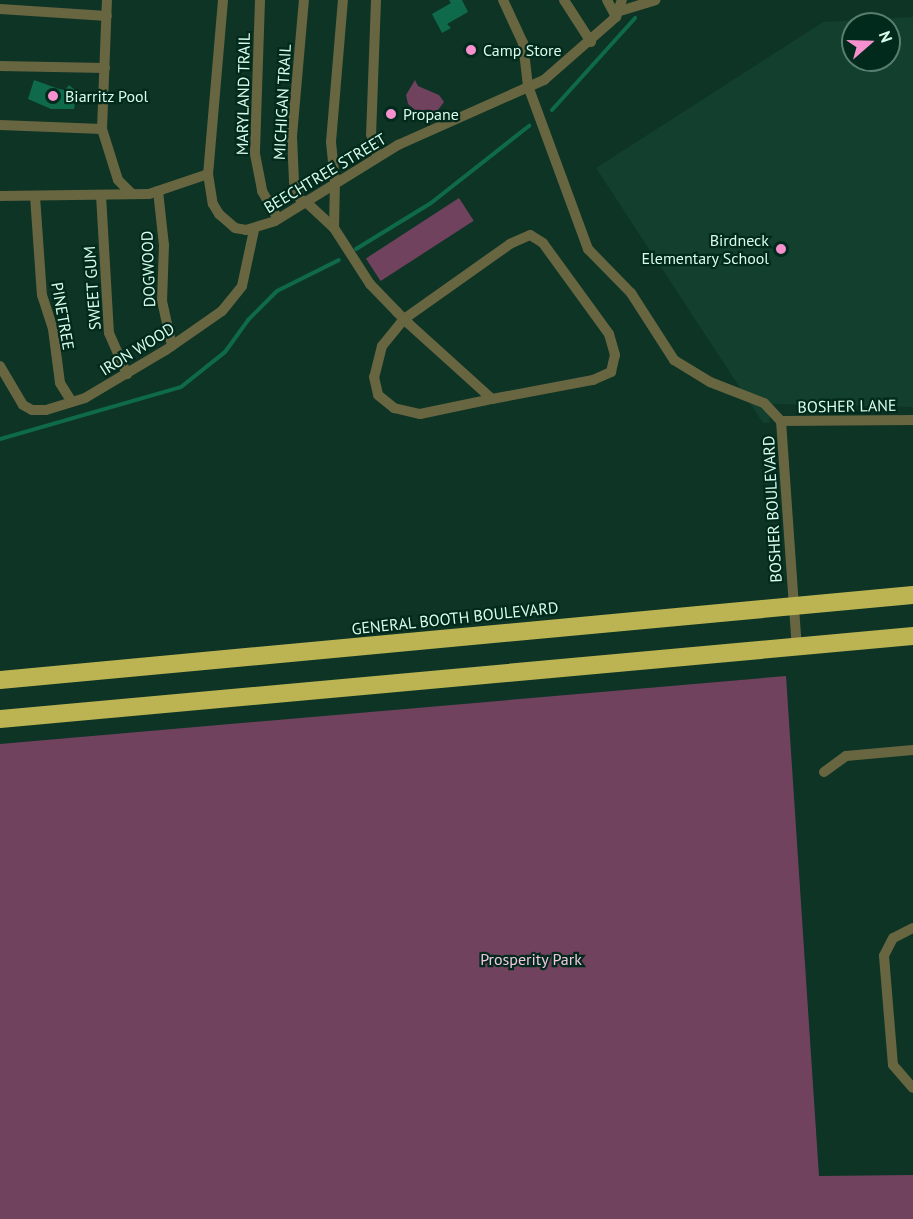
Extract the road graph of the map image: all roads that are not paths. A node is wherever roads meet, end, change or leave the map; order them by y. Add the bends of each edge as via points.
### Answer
1 (107, 0) edge
2 (223, 0) edge
3 (260, 0) edge
4 (304, 0) edge
5 (344, 0) edge
6 (376, 0) edge
7 (503, 0) edge
8 (564, 0) edge
9 (607, 0) edge
10 (655, 0) edge
11 (0, 9) edge
12 (620, 9) edge
13 (107, 16) junction
14 (591, 42) junction
15 (0, 66) edge
16 (105, 68) junction
17 (528, 86) junction
18 (0, 125) edge
19 (102, 129) junction
20 (378, 156) junction
21 (208, 174) junction
22 (335, 182) junction
23 (158, 191) junction
24 (101, 195) junction
25 (134, 195) junction
26 (0, 196) edge
27 (35, 196) junction
28 (303, 203) junction
29 (278, 219) junction
30 (334, 228) junction
31 (254, 230) junction
32 (404, 320) junction
33 (172, 346) junction
34 (0, 366) edge
35 (127, 374) junction
36 (492, 399) junction
37 (72, 402) junction
38 (913, 420) edge
39 (781, 421) junction
40 (913, 595) edge
41 (792, 604) junction
42 (913, 636) edge
43 (797, 646) junction
44 (0, 680) edge
45 (0, 718) edge
46 (913, 750) edge
47 (824, 772) dead end
48 (913, 928) edge
49 (913, 1088) edge

1 - 13 street
2 - 21 street, BEECHTREE STREET
3 - 29 street, MARYLAND TRAIL via 255,154 262,191
4 - 28 street, MICHIGAN TRAIL via 292,136 294,182
5 - 22 street via 331,142
6 - 20 street via 371,134
7 - 17 street via 523,43
8 - 14 street
9 - 12 street
10 - 12 street
11 - 13 street
12 - 14 street, BEECHTREE STREET
13 - 16 street
14 - 17 street, BEECHTREE STREET via 544,80
15 - 16 street
16 - 19 street
17 - 20 street, BEECHTREE STREET
17 - 39 street, BOSHER BOULEVARD via 588,249 631,293 674,360 710,382 764,403
18 - 19 street
19 - 25 street via 118,180 125,191
20 - 22 street, BEECHTREE STREET
21 - 23 street
21 - 31 street, BEECHTREE STREET via 213,204 219,214 235,228
22 - 28 street, BEECHTREE STREET
22 - 30 street
23 - 25 street
23 - 33 street, DOGWOOD via 164,245 162,301
24 - 25 street
24 - 27 street
24 - 35 street, SWEET GUM via 109,333
26 - 27 street
27 - 37 street, PINETREE via 42,295 53,329 60,383
28 - 29 street, BEECHTREE STREET
28 - 30 street
29 - 31 street, BEECHTREE STREET
30 - 32 street via 370,284
31 - 33 street, IRON WOOD via 242,286 232,300
32 - 36 street
32 - 36 street via 382,346 374,377 378,395 394,408 420,414
32 - 36 street via 520,238 530,235 543,243 609,334 615,355 611,372 593,380
33 - 35 street, IRON WOOD
34 - 37 street, IRON WOOD via 23,405 46,410
35 - 37 street, IRON WOOD
38 - 39 street, BOSHER LANE
39 - 41 street, BOSHER BOULEVARD
40 - 41 highway, GENERAL BOOTH BOULEVARD
41 - 43 street, BOSHER BOULEVARD
41 - 44 highway, GENERAL BOOTH BOULEVARD
42 - 43 highway
43 - 45 highway
46 - 47 street via 846,756
48 - 49 street via 894,938 884,956 893,1065

